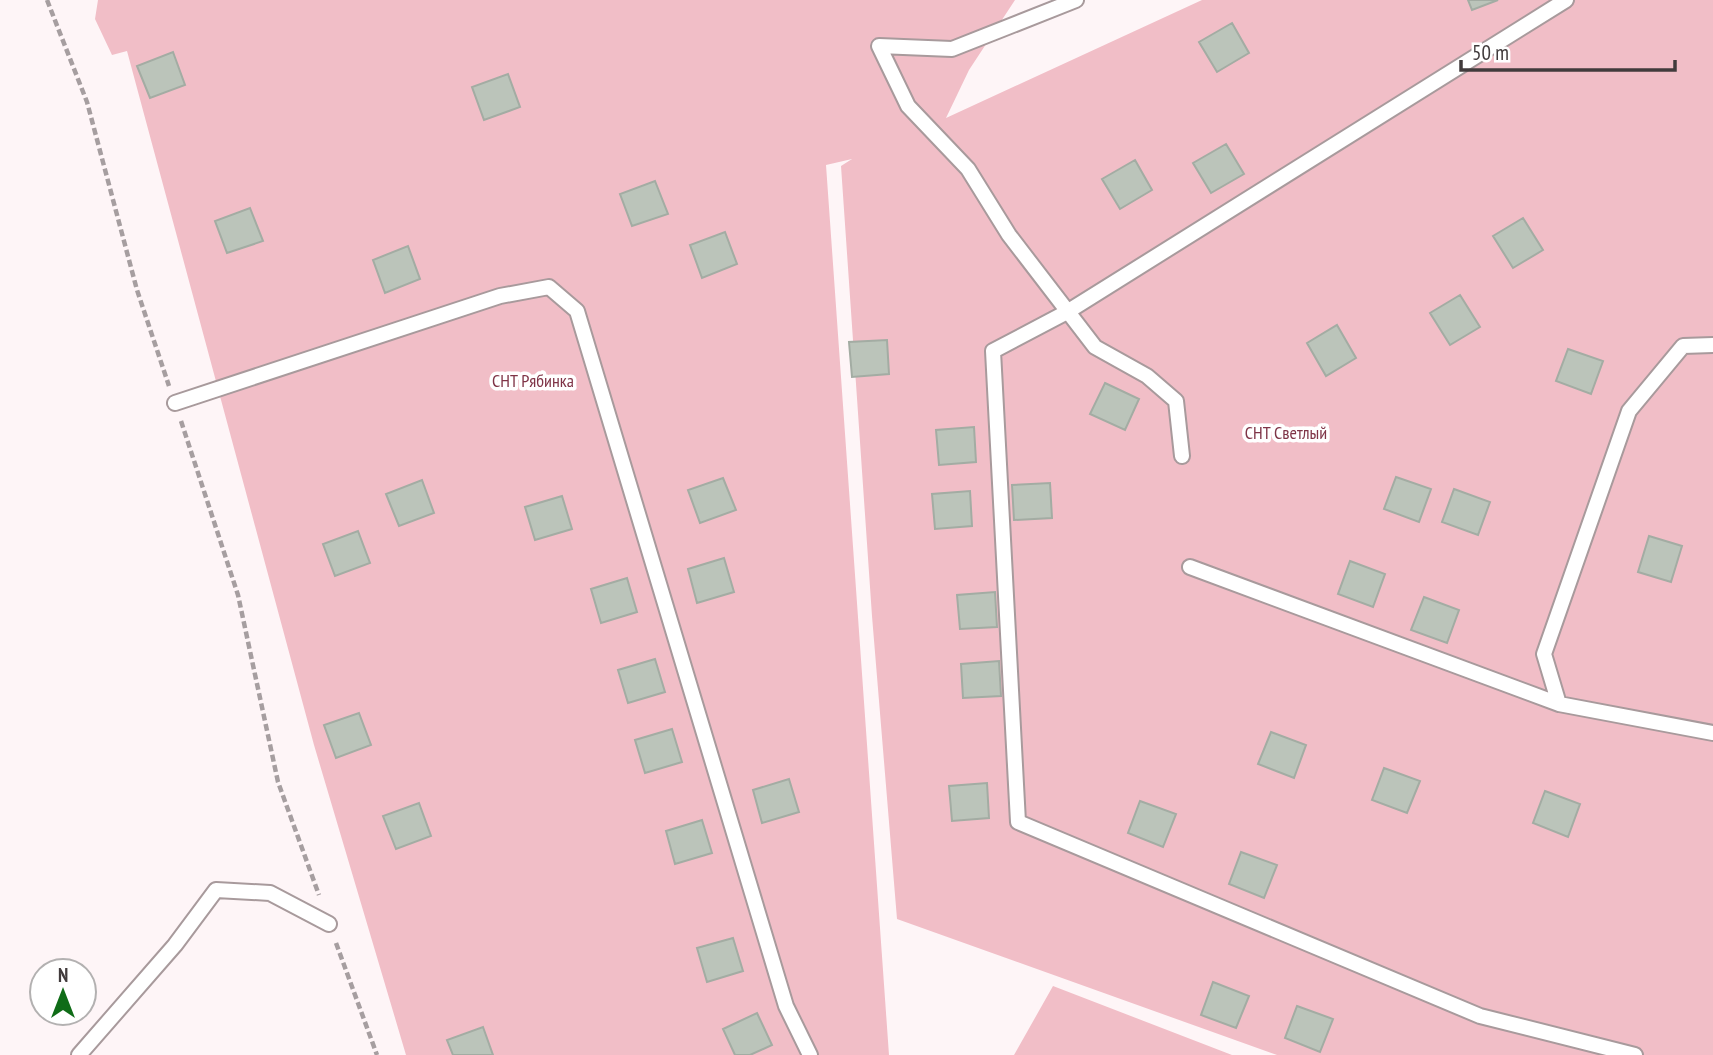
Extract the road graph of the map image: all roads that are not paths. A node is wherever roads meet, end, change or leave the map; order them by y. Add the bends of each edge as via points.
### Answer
1 (1076, 0) edge
2 (1566, 0) edge
3 (1067, 312) junction
4 (1713, 345) edge
5 (175, 403) road end
6 (1182, 456) dead end
7 (1190, 568) dead end
8 (1559, 704) junction
9 (1713, 733) edge
10 (329, 924) road end
11 (79, 1055) edge
12 (810, 1055) edge
13 (1634, 1055) edge

1 - 3 lane via 952,49 880,46 908,106 968,169 1009,235
2 - 3 lane
3 - 6 lane via 1095,347 1147,376 1176,401
3 - 13 lane via 993,352 1018,822 1480,1016
4 - 8 lane via 1683,346 1629,411 1544,654
5 - 12 lane via 500,296 548,287 577,311 786,1006
7 - 8 lane
8 - 9 lane
10 - 11 lane via 270,893 216,890 175,945

